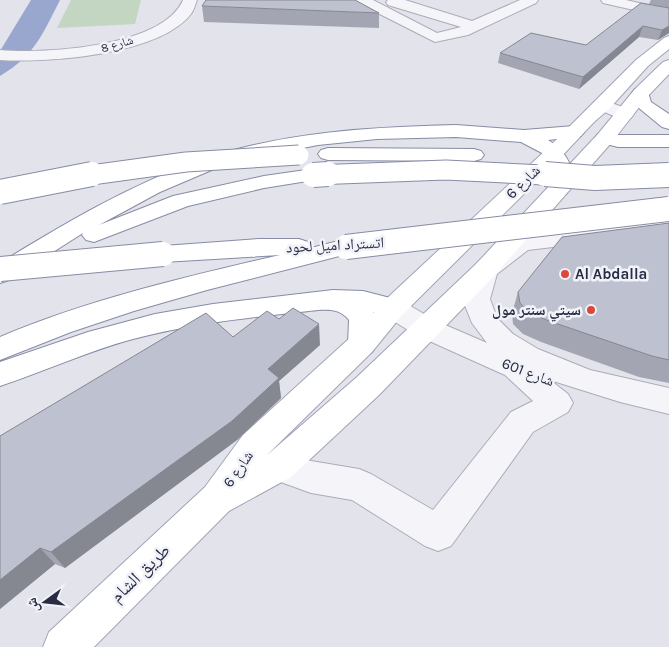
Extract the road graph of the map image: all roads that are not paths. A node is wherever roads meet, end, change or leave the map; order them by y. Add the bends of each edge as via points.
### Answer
1 (190, 0) edge
2 (363, 0) edge
3 (398, 0) edge
4 (531, 0) edge
5 (608, 0) edge
6 (648, 0) edge
7 (669, 5) edge
8 (669, 14) edge
9 (472, 26) junction
10 (669, 41) edge
11 (0, 55) edge
12 (669, 65) edge
13 (641, 93) junction
14 (597, 117) junction
15 (669, 123) edge
16 (524, 136) junction
17 (605, 138) junction
18 (669, 141) edge
19 (554, 153) junction
20 (669, 157) edge
21 (669, 175) edge
22 (558, 189) junction
23 (0, 192) edge
24 (669, 209) edge
25 (669, 226) edge
26 (346, 247) junction
27 (0, 270) edge
28 (485, 270) junction
29 (0, 274) edge
30 (0, 279) edge
31 (324, 299) junction
32 (393, 308) junction
33 (426, 328) junction
34 (362, 344) junction
35 (8, 346) edge
36 (518, 370) junction
37 (0, 374) edge
38 (669, 401) edge
39 (669, 420) edge
40 (279, 466) junction
41 (217, 500) junction
42 (64, 647) edge

1 - 11 street, شارع 8 via 185,13 175,22 146,36 68,55
2 - 9 street via 434,38 462,32
3 - 9 street via 393,2
4 - 9 street
5 - 8 street
6 - 7 street
10 - 14 main road, شارع 6 via 642,64
12 - 13 main road, شارع 6
13 - 14 main road, شارع 6
13 - 15 main road via 643,104
14 - 16 main road
14 - 17 main road, شارع 6
14 - 19 main road, شارع 6
16 - 19 main road
16 - 29 main road via 456,132 377,133 318,139 249,153 152,186
17 - 18 main road
17 - 22 main road, شارع 6
19 - 22 main road via 563,171
19 - 32 main road, شارع 6
20 - 23 main road, bridge via 608,159 409,153 279,155 145,166
21 - 30 main road, bridge via 595,178 446,170 313,175 264,182 181,201 116,225
22 - 28 main road, شارع 6
24 - 26 main road, اتستراد اميل لحود, bridge
25 - 28 street via 521,243
26 - 27 main road, اتستراد اميل لحود, bridge via 259,247
26 - 35 main road via 164,292 95,313
28 - 33 main road, شارع 6
28 - 38 street, شارع 601 via 477,302 486,325 514,350 564,372 626,393
31 - 32 main road via 355,299
31 - 34 main road via 346,304 358,311 364,324
31 - 37 main road via 177,319 100,339
32 - 33 street, شارع 601
32 - 34 main road, شارع 6
33 - 36 street, شارع 601
33 - 40 main road, شارع 6 via 368,386
34 - 41 main road, شارع 6 via 255,445
36 - 39 street, شارع 601 via 642,414
36 - 40 street via 557,403 522,422 438,532 359,485 311,477
40 - 41 main road, شارع 6
41 - 42 main road, طريق الشام

